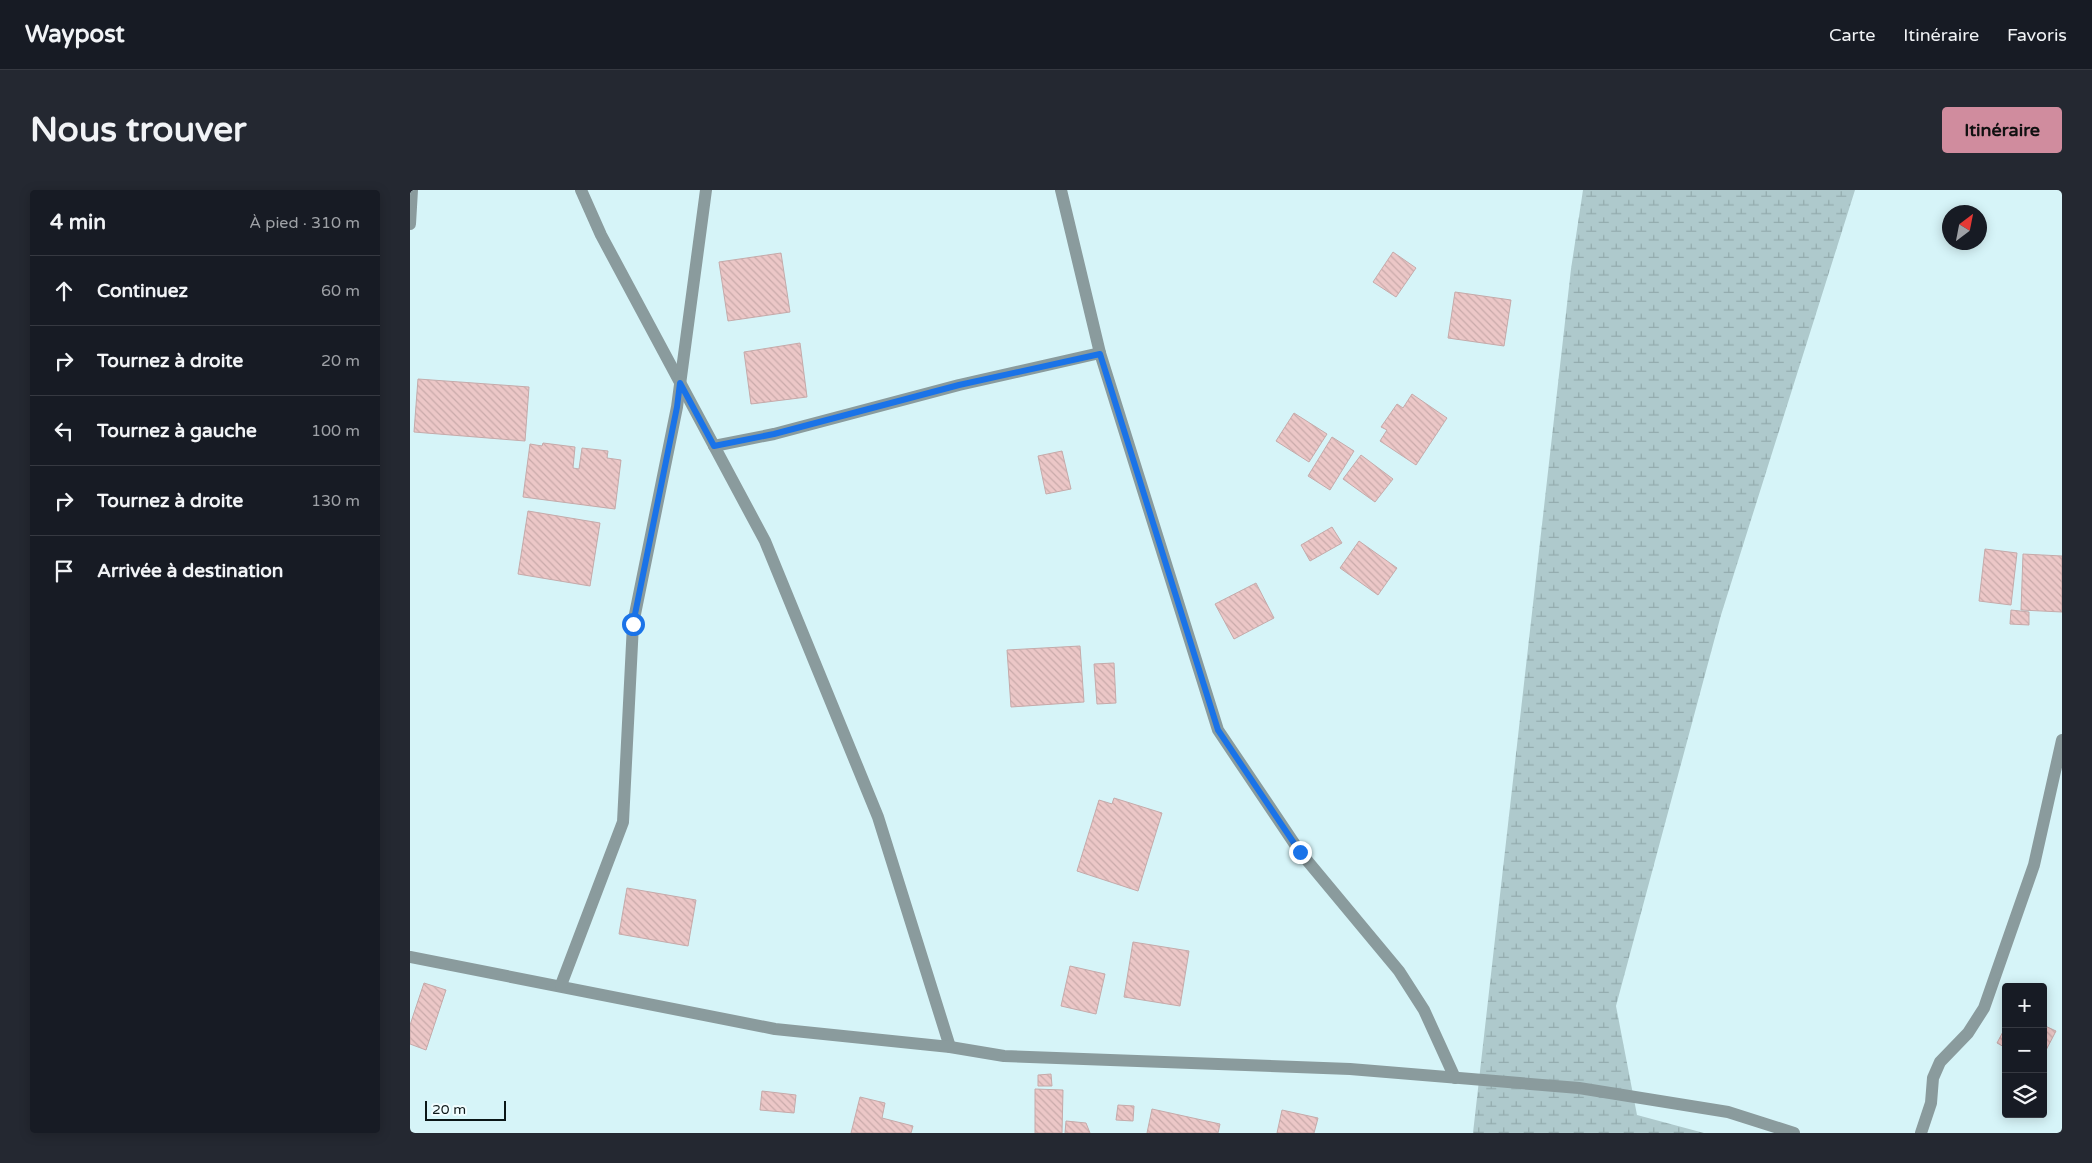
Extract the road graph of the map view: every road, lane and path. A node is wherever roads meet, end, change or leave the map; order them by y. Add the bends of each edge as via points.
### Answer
1 (412, 190) edge
2 (581, 190) edge
3 (706, 190) edge
4 (1061, 190) edge
5 (410, 224) edge
6 (1100, 354) junction
7 (680, 383) junction
8 (714, 446) junction
9 (2062, 740) edge
10 (410, 957) edge
11 (561, 985) junction
12 (950, 1047) junction
13 (1455, 1078) junction
14 (1794, 1133) edge
15 (1921, 1133) edge

1 - 5 street
2 - 7 street via 601,236
3 - 7 street
4 - 6 street
6 - 8 street via 959,385 774,434
6 - 13 street via 1218,730 1300,852 1399,971 1424,1010
7 - 8 street
7 - 11 street via 633,624 623,822
8 - 12 street via 764,542 878,817
9 - 15 street via 2034,865 1984,1008 1968,1033 1940,1062 1933,1078 1931,1103
10 - 11 street
11 - 12 street via 775,1029
12 - 13 street via 1004,1056 1350,1069
13 - 14 street via 1579,1088 1728,1112

